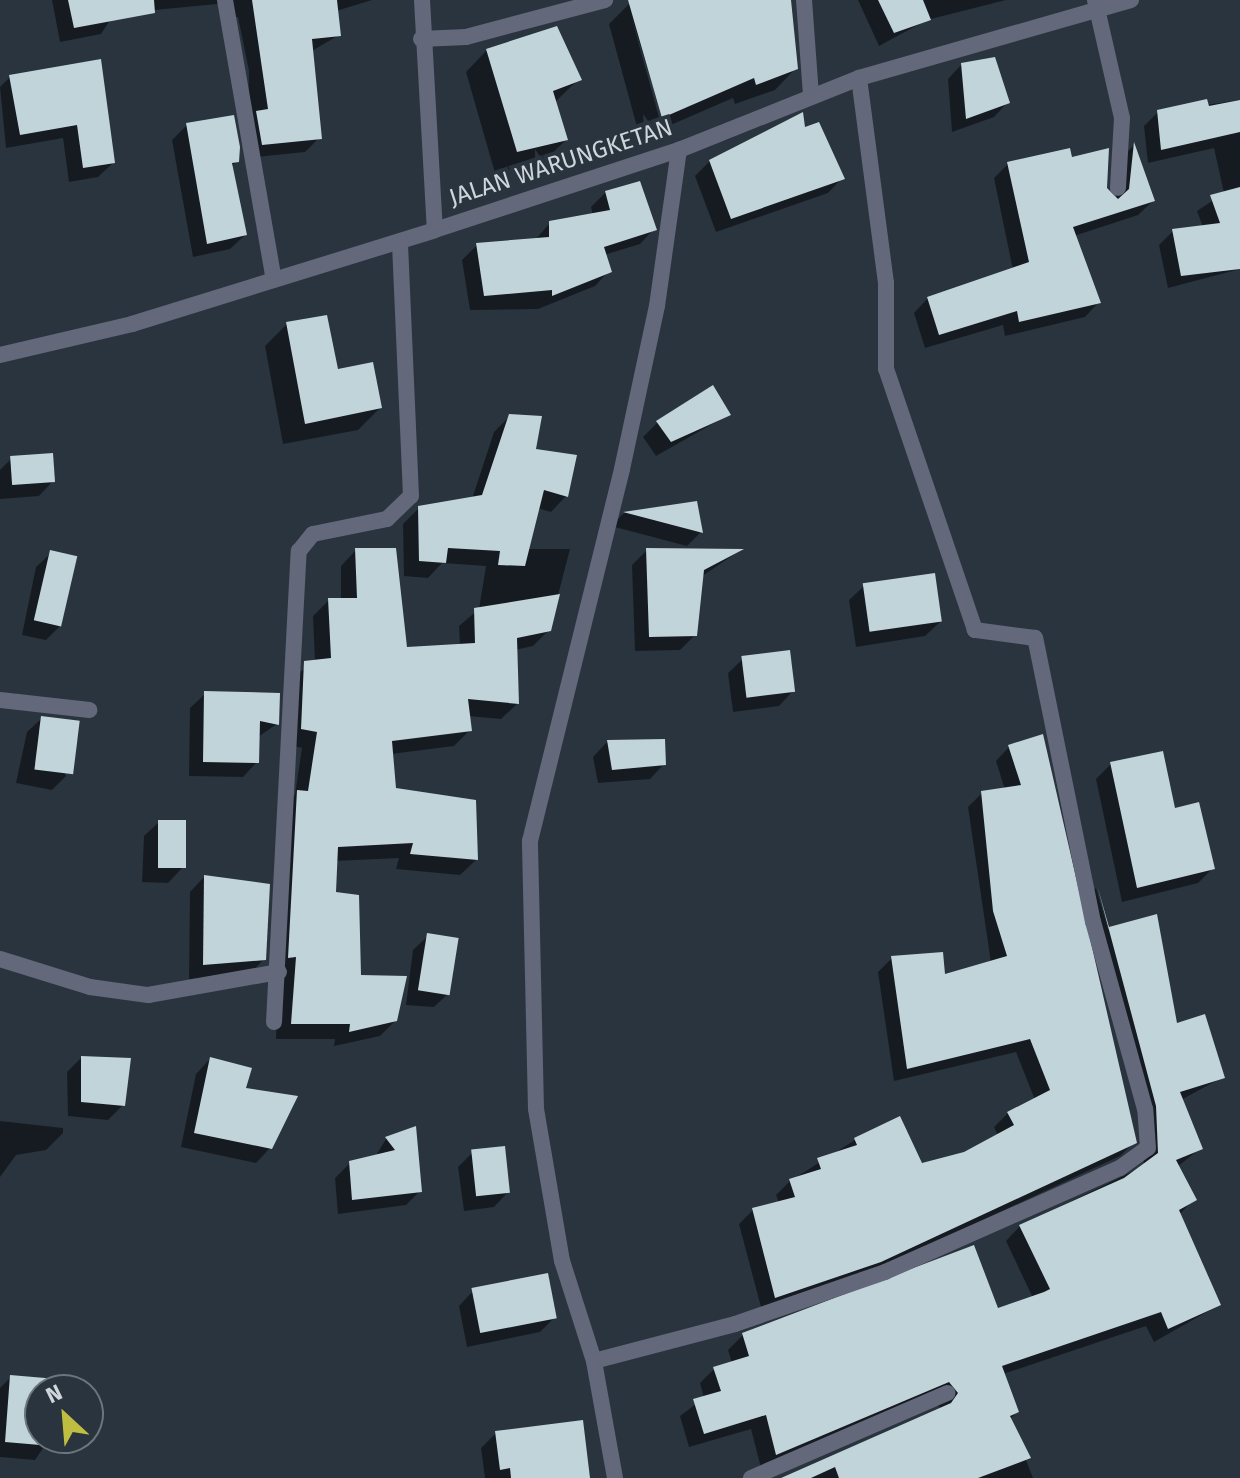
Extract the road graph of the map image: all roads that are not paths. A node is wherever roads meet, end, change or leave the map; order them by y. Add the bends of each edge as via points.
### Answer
1 (225, 0) edge
2 (422, 0) edge
3 (605, 0) edge
4 (804, 0) edge
5 (1131, 0) edge
6 (1096, 3) edge
7 (421, 39) junction
8 (859, 78) junction
9 (811, 96) junction
10 (679, 150) junction
11 (1118, 188) dead end
12 (435, 230) junction
13 (400, 241) junction
14 (274, 280) junction
15 (0, 355) edge
16 (0, 700) edge
17 (89, 710) dead end
18 (0, 959) edge
19 (279, 972) junction
20 (274, 1022) dead end
21 (594, 1361) junction
22 (947, 1393) dead end
23 (615, 1478) edge
24 (751, 1478) edge

1 - 14 street
2 - 7 street
3 - 7 street via 466,37
4 - 9 street
5 - 6 street, JALAN WARUNGKETAN
6 - 8 street, JALAN WARUNGKETAN
6 - 11 street via 1122,118
7 - 12 street
8 - 9 street, JALAN WARUNGKETAN
8 - 21 street via 886,283 886,369 975,630 1035,638 1148,1148 1120,1168 885,1272 735,1324
9 - 10 street, JALAN WARUNGKETAN
10 - 12 street, JALAN WARUNGKETAN
10 - 21 street via 644,365 530,841 536,1109 562,1261
12 - 13 street, JALAN WARUNGKETAN
13 - 14 street, JALAN WARUNGKETAN
13 - 19 street via 411,496 387,519 313,534 299,551 291,606
14 - 15 street, JALAN WARUNGKETAN
16 - 17 street
18 - 19 street via 90,987 148,995
19 - 20 street
21 - 23 street
22 - 24 street

